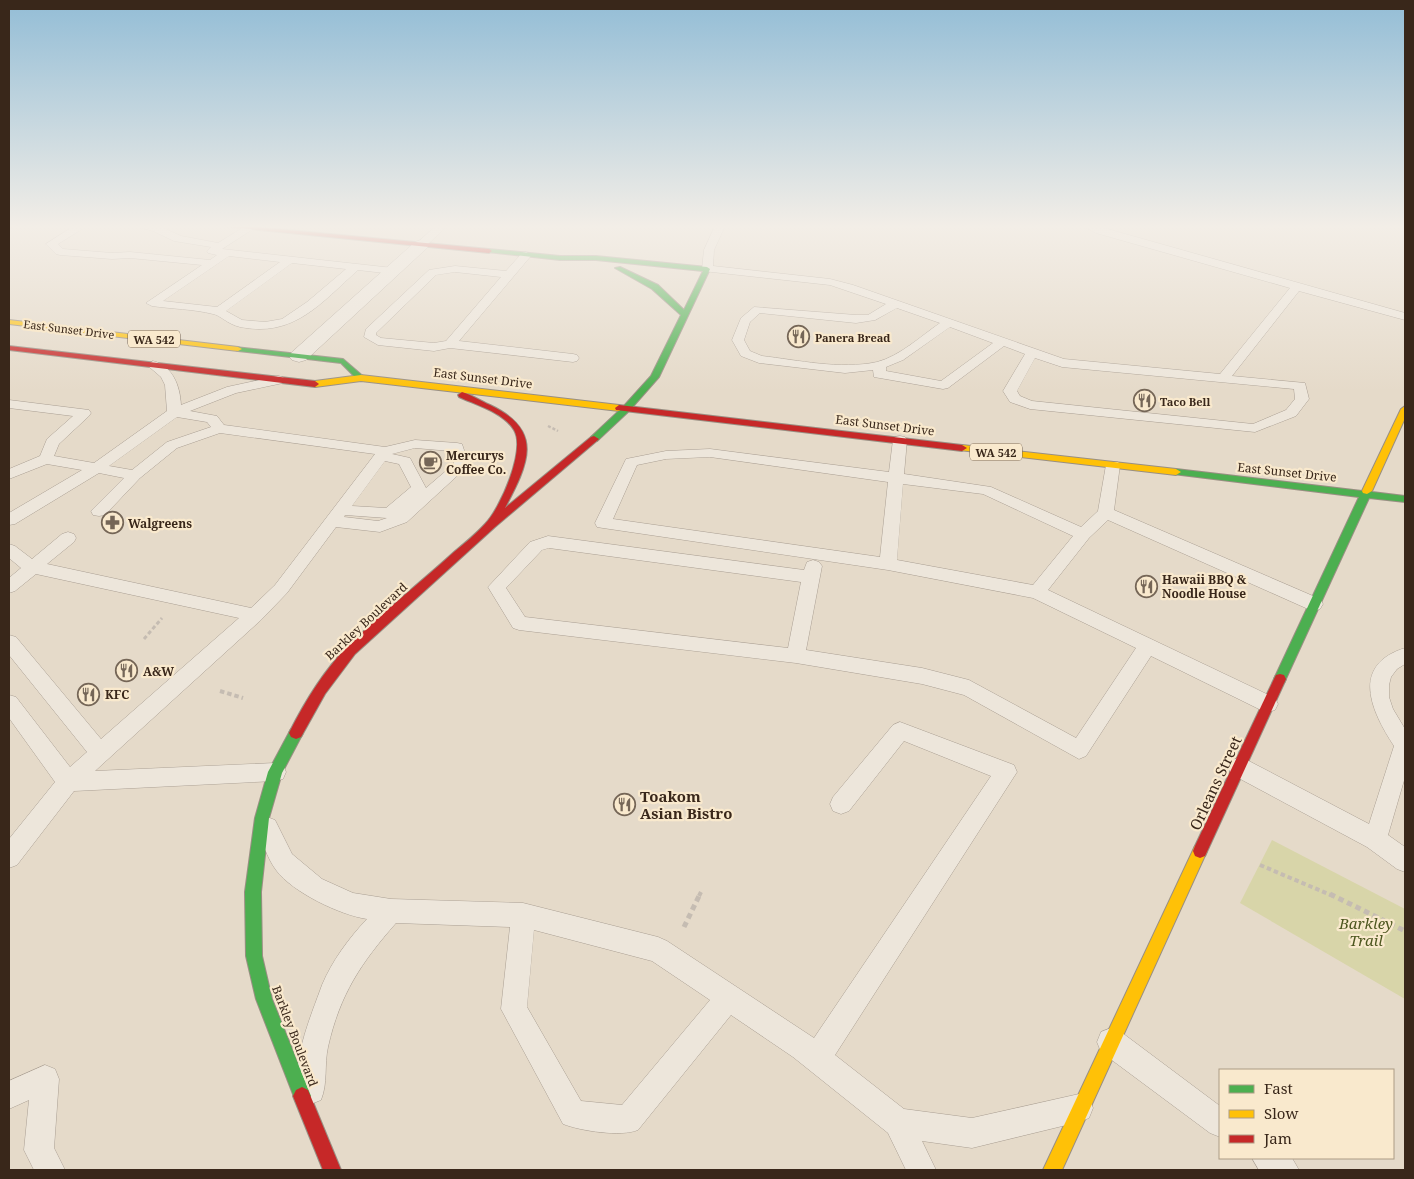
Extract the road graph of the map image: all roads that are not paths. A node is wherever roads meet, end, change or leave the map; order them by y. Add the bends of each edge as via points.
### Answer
1 (185, 281) edge
2 (260, 281) edge
3 (338, 281) edge
4 (382, 281) edge
5 (424, 281) edge
6 (504, 281) edge
7 (648, 281) edge
8 (701, 281) edge
9 (821, 281) edge
10 (1279, 281) edge
11 (1297, 286) junction
12 (895, 304) junction
13 (219, 311) junction
14 (685, 315) junction
15 (1405, 317) edge
16 (9, 322) edge
17 (948, 322) junction
18 (1002, 342) junction
19 (450, 344) junction
20 (9, 348) edge
21 (1032, 352) junction
22 (299, 356) junction
23 (573, 358) dead end
24 (153, 365) junction
25 (880, 365) junction
26 (361, 378) junction
27 (1223, 379) junction
28 (278, 380) junction
29 (449, 388) junction
30 (9, 404) edge
31 (1405, 408) edge
32 (626, 409) junction
33 (174, 412) junction
34 (219, 428) junction
35 (900, 440) junction
36 (384, 454) junction
37 (46, 459) junction
38 (1113, 465) junction
39 (94, 469) junction
40 (9, 474) edge
41 (135, 475) junction
42 (896, 477) junction
43 (1366, 494) junction
44 (1405, 499) edge
45 (99, 511) dead end
46 (1106, 513) junction
47 (337, 516) junction
48 (9, 520) edge
49 (491, 525) junction
50 (1083, 534) junction
51 (68, 538) dead end
52 (9, 550) edge
53 (815, 554) junction
54 (888, 564) junction
55 (31, 567) junction
56 (811, 577) junction
57 (9, 587) edge
58 (1037, 592) junction
59 (1314, 604) junction
60 (255, 615) junction
61 (9, 642) edge
62 (1147, 646) junction
63 (1405, 655) edge
64 (796, 656) junction
65 (9, 703) edge
66 (1268, 704) junction
67 (1405, 745) edge
68 (99, 752) junction
69 (1239, 767) junction
70 (276, 772) junction
71 (68, 782) junction
72 (841, 804) dead end
73 (262, 818) junction
74 (1375, 839) junction
75 (9, 857) edge
76 (1405, 861) edge
77 (392, 912) junction
78 (523, 915) junction
79 (729, 997) junction
80 (1111, 1042) junction
81 (817, 1058) junction
82 (9, 1095) edge
83 (1081, 1108) junction
84 (309, 1112) junction
85 (1219, 1122) edge
86 (898, 1123) junction
87 (1268, 1159) edge
88 (44, 1160) edge
89 (332, 1170) edge
90 (921, 1170) edge
91 (1052, 1170) edge
92 (1284, 1170) edge

1 - 13 lane via 152,303
2 - 13 lane
3 - 13 lane via 296,316 279,324 238,324 228,321
4 - 22 street
5 - 19 lane via 369,335 370,338 434,347
6 - 19 lane
7 - 14 main road
8 - 14 main road, Barkley Boulevard
9 - 12 lane
10 - 11 lane
11 - 15 lane
11 - 27 lane
12 - 17 lane
12 - 25 lane via 871,318 856,319 758,309 744,320 738,340 745,353 759,360 845,369
14 - 32 main road, Barkley Boulevard via 655,377
16 - 22 main road, East Sunset Drive / WA 542
17 - 18 lane
17 - 25 lane via 899,357
18 - 21 lane
18 - 25 lane via 943,385 879,374
19 - 23 lane
20 - 24 main road, East Sunset Drive / WA 542
21 - 27 lane via 1062,363
21 - 27 lane via 1010,391 1015,399 1030,405 1255,428 1291,413 1302,399 1300,386
22 - 26 main road, East Sunset Drive / WA 542 via 343,361
24 - 28 main road, East Sunset Drive / WA 542
24 - 33 lane via 168,375 172,382
26 - 28 main road, East Sunset Drive / WA 542 via 319,384
26 - 29 main road, East Sunset Drive / WA 542
28 - 33 lane via 232,390
29 - 32 main road, East Sunset Drive / WA 542
29 - 49 main road via 508,420 518,428 522,437 523,457
30 - 37 lane via 84,413 52,442
31 - 43 main road, Orleans Street
32 - 35 main road, East Sunset Drive / WA 542
32 - 49 main road, Barkley Boulevard
33 - 34 lane via 212,419
33 - 39 lane
34 - 36 lane
34 - 41 lane via 172,445
35 - 38 main road, East Sunset Drive / WA 542
35 - 42 lane
36 - 47 lane
36 - 47 lane via 405,461 419,488 390,514
36 - 47 lane via 415,444 457,447 462,466 401,518 380,527
37 - 39 lane
37 - 40 lane
38 - 43 main road, East Sunset Drive / WA 542
38 - 46 lane
39 - 41 lane
39 - 48 lane
41 - 45 lane
42 - 50 lane via 986,490
42 - 53 lane via 710,453 666,455 631,462 603,523
42 - 54 lane
43 - 44 main road, East Sunset Drive / WA 542
43 - 59 main road, Orleans Street
46 - 50 lane
46 - 59 lane
47 - 60 lane via 281,589
49 - 70 main road, Barkley Boulevard via 351,651 332,672 314,699
50 - 58 lane
51 - 55 lane
52 - 55 lane
53 - 54 lane
53 - 56 lane
54 - 58 lane
55 - 57 lane
55 - 60 lane
56 - 64 lane
56 - 64 lane via 548,542 536,546 498,587 519,623
58 - 62 lane
59 - 66 main road, Orleans Street
60 - 68 lane
61 - 68 lane
62 - 64 lane via 1079,750 969,688 922,676
62 - 66 lane
63 - 67 lane via 1384,670 1377,687 1382,709
65 - 71 lane
66 - 69 main road, Orleans Street
67 - 74 lane
68 - 71 lane
69 - 74 lane
69 - 80 main road, Orleans Street
70 - 71 lane
70 - 73 main road, Barkley Boulevard
71 - 75 lane
72 - 81 lane via 900,731 1006,772
73 - 77 lane via 284,862 314,887 352,905
73 - 84 main road, Barkley Boulevard via 253,892 254,956 264,999
74 - 76 lane
77 - 78 lane
77 - 84 lane via 362,943 335,985 314,1048
78 - 79 lane via 658,950
78 - 79 lane via 514,1009 573,1114 628,1120
79 - 81 lane
80 - 83 main road, Orleans Street
80 - 85 lane
81 - 86 lane
82 - 88 lane via 45,1079
83 - 86 lane via 972,1133
83 - 91 main road, Orleans Street
84 - 89 main road, Barkley Boulevard
86 - 90 lane
87 - 92 lane

